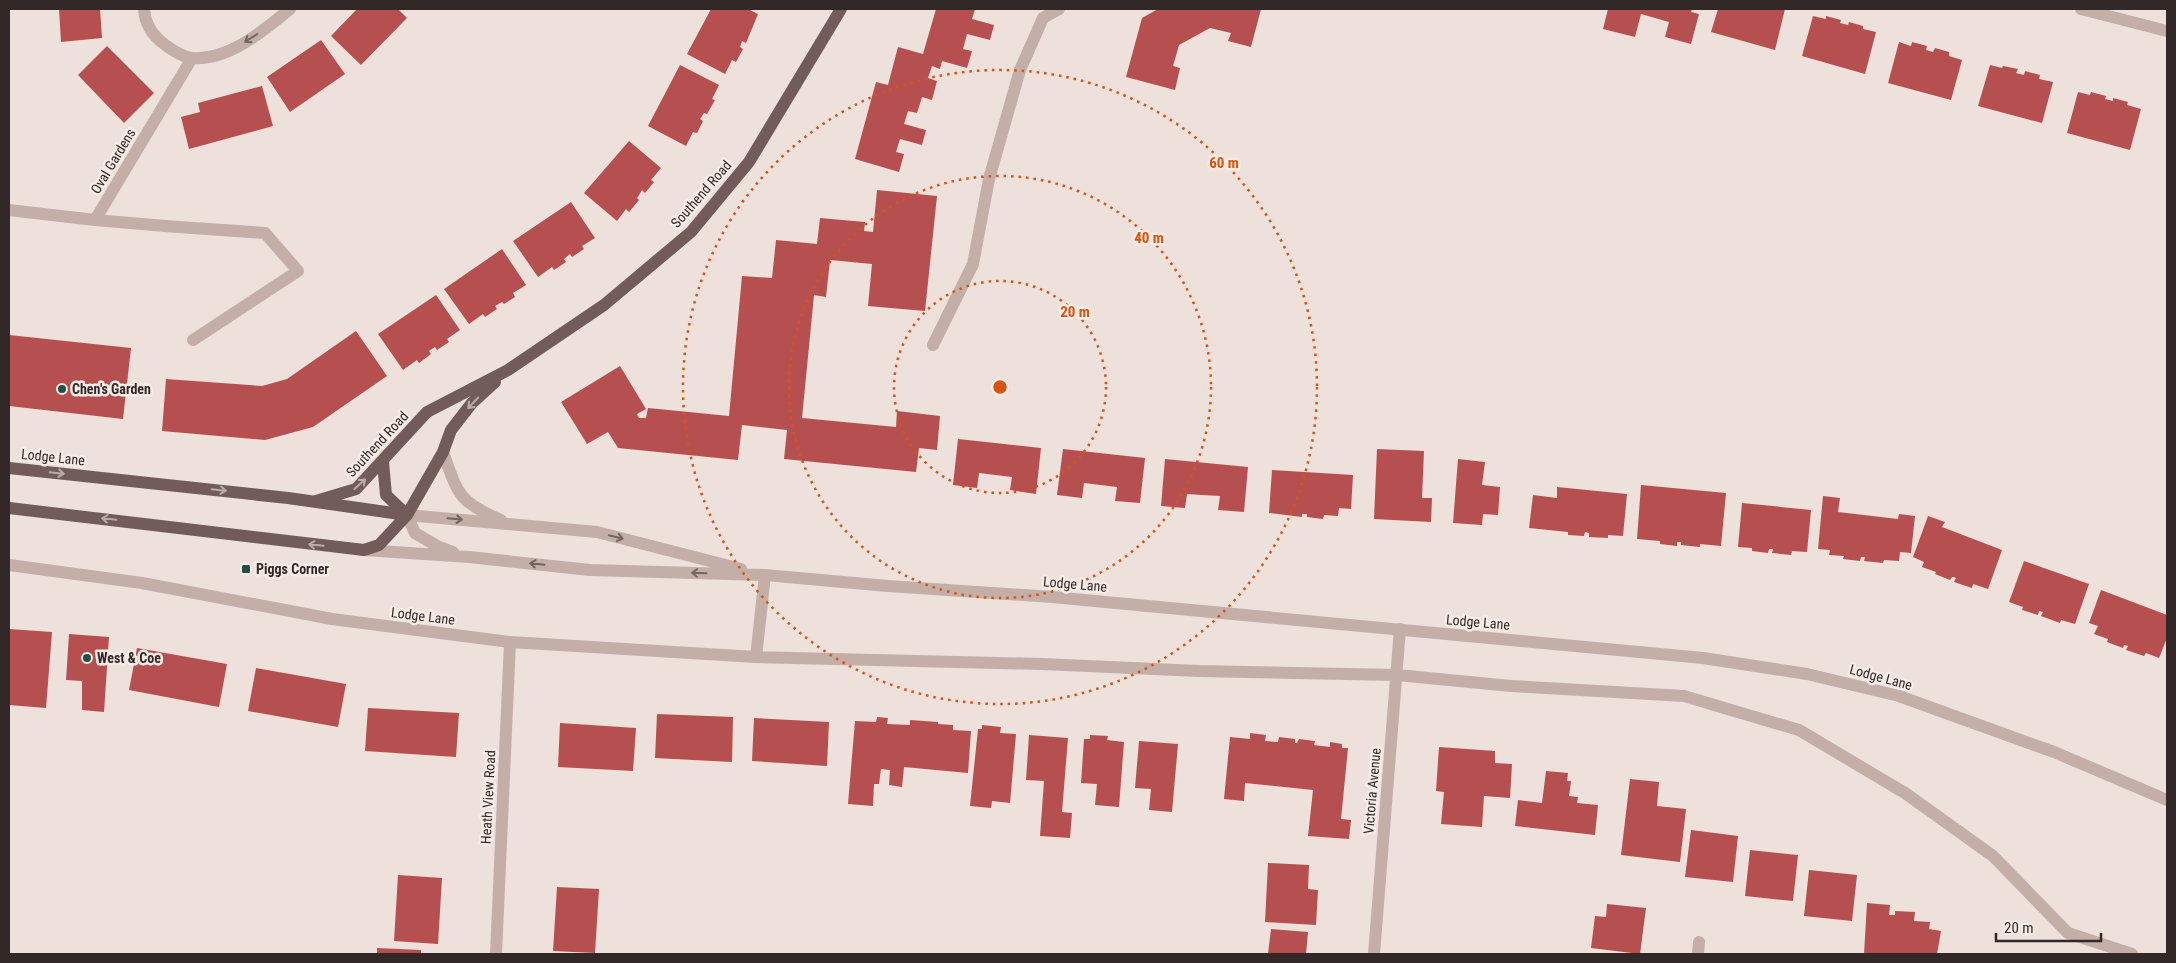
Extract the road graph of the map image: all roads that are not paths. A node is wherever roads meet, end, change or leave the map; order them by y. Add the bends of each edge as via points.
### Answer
1 (144, 9) edge
2 (290, 9) edge
3 (840, 9) edge
4 (1059, 9) edge
5 (2080, 9) edge
6 (2167, 31) edge
7 (192, 58) junction
8 (9, 210) edge
9 (95, 220) junction
10 (194, 340) dead end
11 (933, 345) dead end
12 (508, 370) junction
13 (443, 452) junction
14 (383, 462) junction
15 (9, 468) edge
16 (316, 501) junction
17 (9, 508) edge
18 (406, 515) junction
19 (511, 524) junction
20 (364, 550) junction
21 (469, 557) junction
22 (9, 565) edge
23 (765, 575) junction
24 (1400, 629) junction
25 (510, 642) junction
26 (756, 657) junction
27 (1396, 675) junction
28 (2167, 800) edge
29 (496, 954) edge
30 (1374, 954) edge
31 (2132, 954) edge

1 - 7 street via 150,30 158,40
2 -> 7 street via 232,49
3 - 12 main road, Southend Road via 748,162 692,232 604,305
4 - 11 street via 1043,18 1020,70 989,179 973,264
5 - 6 street
7 - 9 street, Oval Gardens
8 - 9 street
9 - 10 street via 265,232 298,271
12 -> 13 main road, Southend Road via 472,403 450,430
12 - 14 main road, Southend Road via 427,412
13 - 18 main road, Southend Road
13 - 19 street, Lodge Lane via 458,492 481,512
16 -> 14 main road, Southend Road via 356,490
14 - 18 main road via 386,495
15 -> 16 main road, Lodge Lane
16 - 18 main road, Lodge Lane
20 -> 17 main road, Lodge Lane
18 -> 19 street, Lodge Lane
18 - 20 main road, Southend Road via 380,545
18 - 21 street via 415,534 436,546
19 -> 23 street, Lodge Lane via 597,532
20 - 21 street, Lodge Lane
23 -> 21 street, Lodge Lane via 590,570
22 - 25 street, Lodge Lane via 142,583 332,619
23 - 24 street, Lodge Lane
23 - 26 street
24 - 27 street, Victoria Avenue
24 - 28 street, Lodge Lane via 1704,658 1807,674 1899,696 2054,752
25 - 26 street, Lodge Lane
25 - 29 street, Heath View Road
26 - 27 street, Lodge Lane
27 - 30 street, Victoria Avenue
27 - 31 street, Lodge Lane via 1511,686 1684,696 1799,730 1904,793 1993,856 2068,933

